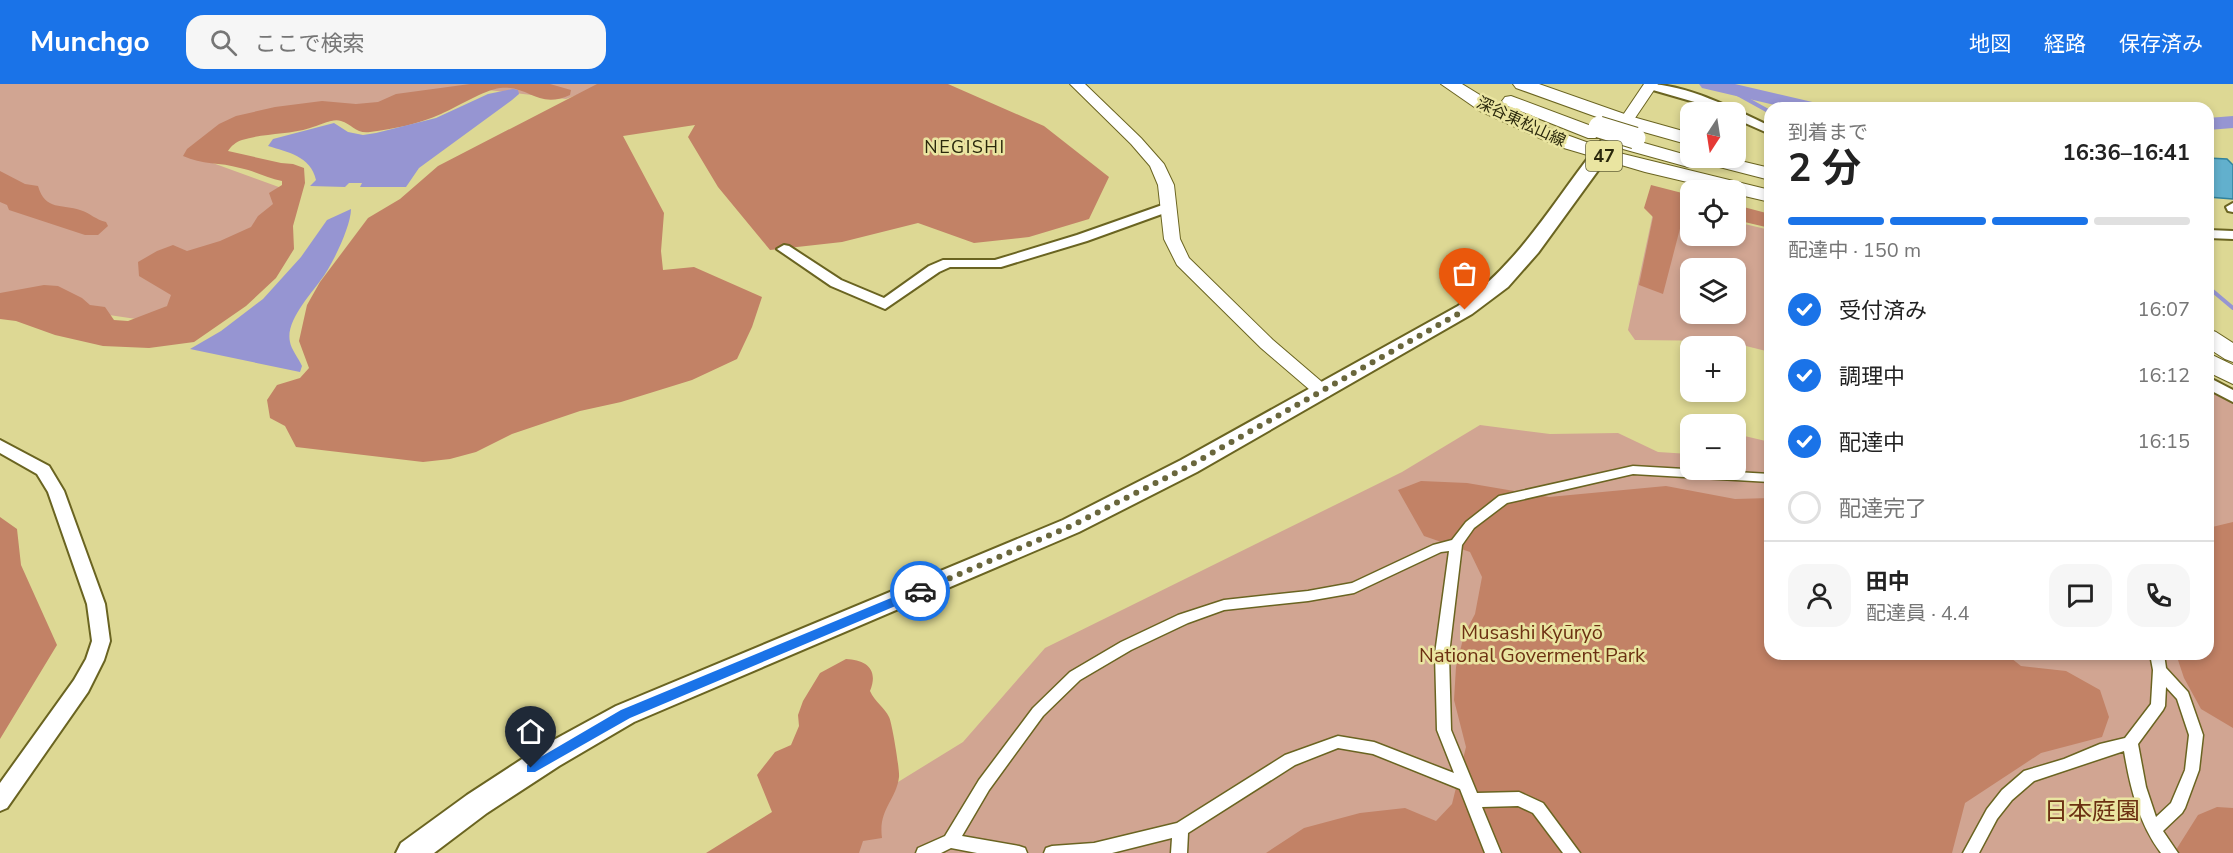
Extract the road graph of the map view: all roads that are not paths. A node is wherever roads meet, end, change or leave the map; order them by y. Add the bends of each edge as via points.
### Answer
1 (1077, 84) edge
2 (1450, 84) edge
3 (1477, 84) edge
4 (1650, 85) edge
5 (1513, 86) edge
6 (1707, 102) edge
7 (1746, 119) edge
8 (1764, 127) edge
9 (1597, 130) junction
10 (1630, 134) junction
11 (1680, 137) edge
12 (1680, 150) edge
13 (1746, 154) edge
14 (1599, 155) junction
15 (1764, 159) edge
16 (1746, 168) edge
17 (1764, 172) edge
18 (1764, 180) edge
19 (1764, 195) edge
20 (1168, 207) junction
21 (2214, 234) edge
22 (2233, 235) edge
23 (784, 249) dead end
24 (2214, 341) edge
25 (2214, 348) edge
26 (2233, 354) edge
27 (2233, 359) edge
28 (2214, 361) edge
29 (2214, 364) edge
30 (2233, 375) edge
31 (2214, 386) edge
32 (1323, 392) junction
33 (2233, 397) edge
34 (0, 447) edge
35 (1764, 478) edge
36 (1456, 544) junction
37 (2158, 660) edge
38 (2160, 670) junction
39 (2130, 743) junction
40 (1464, 784) junction
41 (1472, 800) junction
42 (0, 801) edge
43 (1180, 829) junction
44 (2154, 829) junction
45 (950, 841) junction
46 (411, 853) edge
47 (924, 853) edge
48 (1019, 853) edge
49 (1052, 853) edge
50 (1179, 853) edge
51 (1493, 853) edge
52 (1572, 853) edge
53 (1971, 853) edge
54 (2170, 853) edge

1 - 20 street via 1162,172
2 - 14 main road, 深谷東松山線 / 47 via 1512,120
3 - 9 main road, 深谷東松山線 / 47 via 1532,110
4 - 6 street
4 - 10 street
5 - 9 main road, 深谷東松山線 / 47
5 - 10 main road, 深谷東松山線 / 47
7 - 8 street
9 - 10 main road, 深谷東松山線 / 47
10 - 11 main road, 深谷東松山線 / 47
10 - 12 main road, 47
10 - 14 main road
10 - 18 main road, 47
13 - 15 main road
14 - 19 main road, 深谷東松山線 / 47
14 - 32 main road via 1512,272 1477,303
16 - 17 main road
20 - 23 street via 996,264 948,263 885,304 836,283
20 - 32 street via 1169,234 1183,261 1267,344
21 - 22 street
24 - 26 main road
25 - 27 main road
28 - 30 main road
29 - 30 main road
31 - 33 street
32 - 46 main road via 1071,526 626,714 549,756
34 - 42 street via 43,470 56,491 96,604 101,641 81,686
35 - 36 street via 1633,470 1608,475 1503,499 1470,525
36 - 40 street via 1442,654 1444,730
36 - 45 street via 1438,548 1354,588 1224,605 1126,646 1075,676 1038,712 984,785
37 - 38 street
38 - 39 street via 2158,705
38 - 44 street via 2183,696 2196,735 2192,770 2177,808
39 - 44 street via 2136,783
39 - 53 street via 2029,777 1992,814
40 - 41 street
40 - 43 street via 1374,748 1338,742 1290,760
41 - 51 street
41 - 52 street via 1519,799 1538,808
43 - 49 street via 1094,850
43 - 50 street
44 - 54 street
45 - 47 street
45 - 48 street

